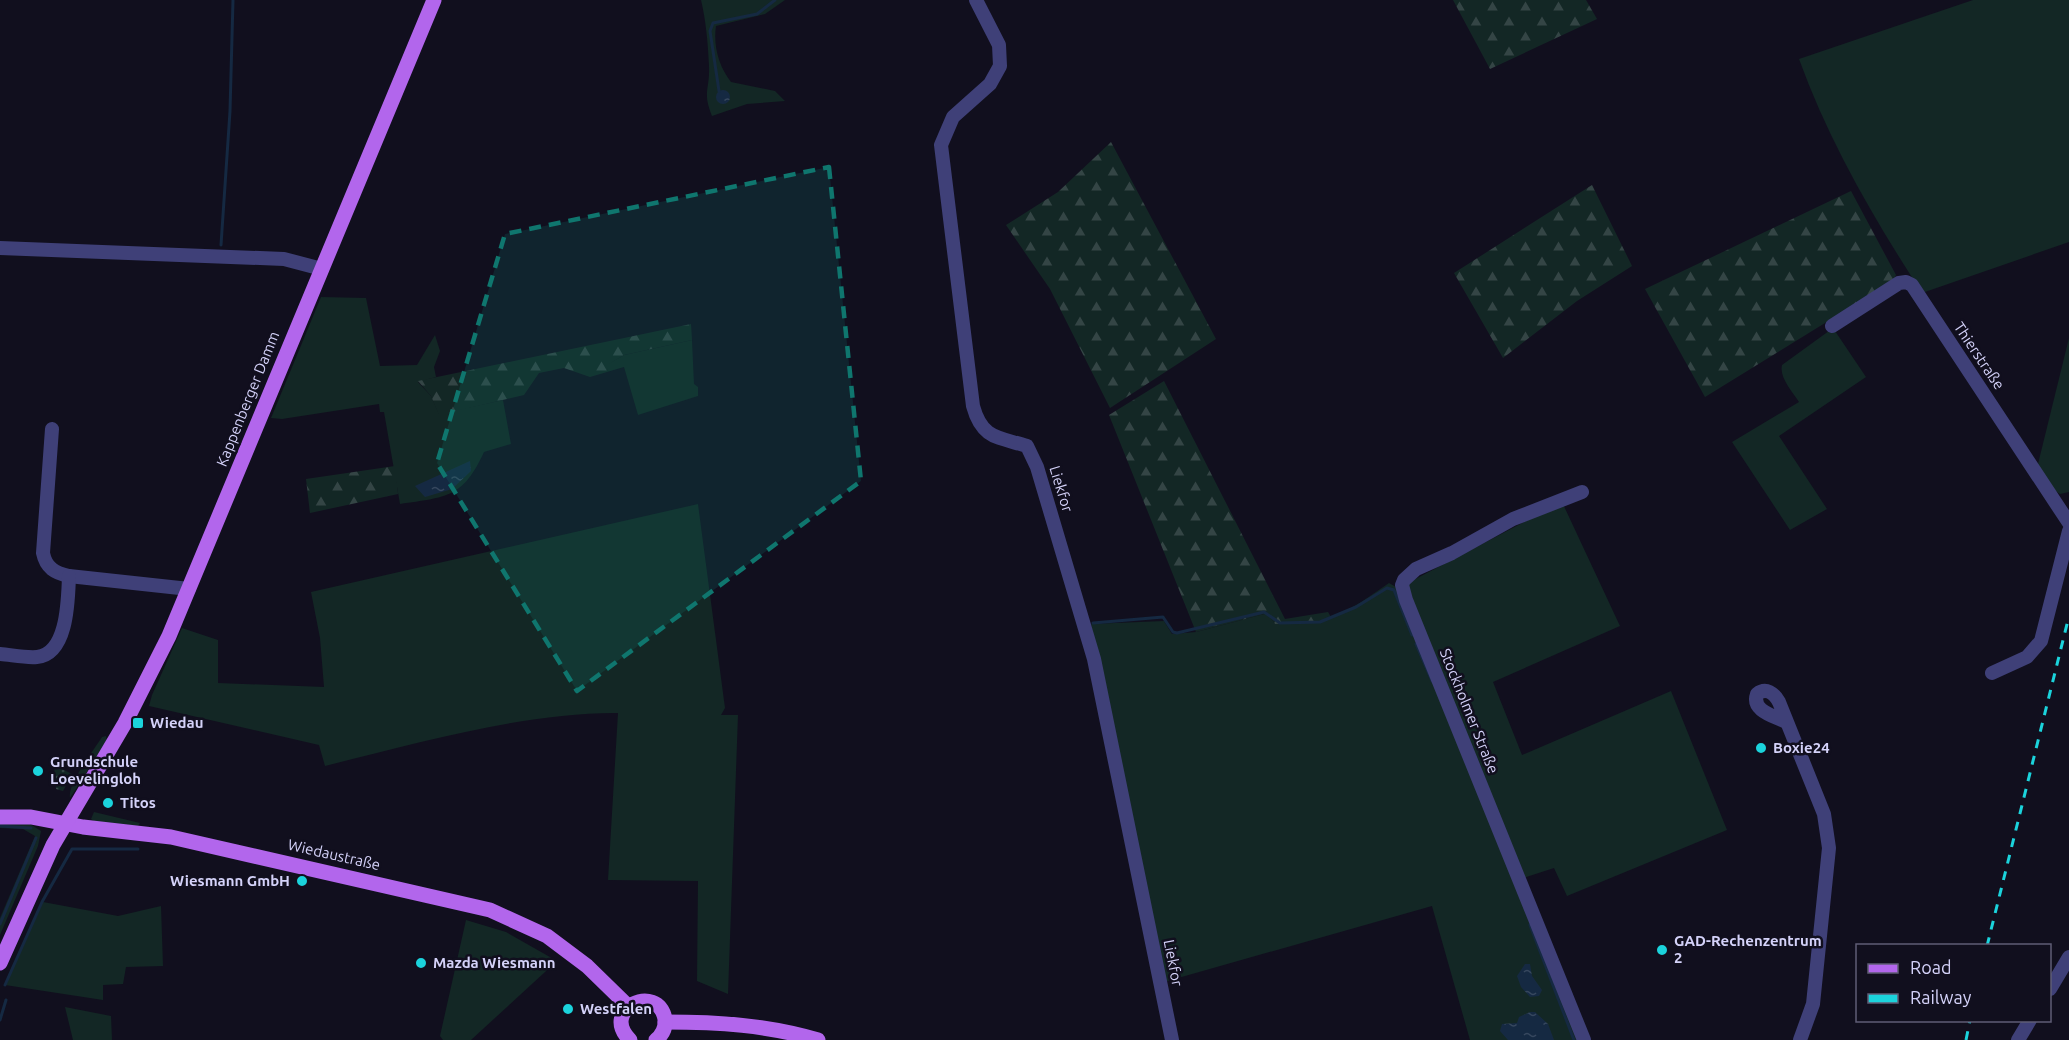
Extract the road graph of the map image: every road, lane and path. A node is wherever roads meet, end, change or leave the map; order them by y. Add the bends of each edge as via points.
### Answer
1 (434, 0) edge
2 (976, 0) edge
3 (0, 248) edge
4 (321, 269) junction
5 (1832, 326) dead end
6 (52, 429) dead end
7 (1582, 492) dead end
8 (2069, 523) edge
9 (2069, 531) edge
10 (69, 576) junction
11 (189, 589) junction
12 (0, 654) edge
13 (1992, 673) dead end
14 (1786, 722) dead end
15 (0, 817) edge
16 (65, 824) junction
17 (2069, 957) edge
18 (0, 963) edge
19 (2051, 986) edge
20 (628, 1006) junction
21 (665, 1022) junction
22 (2029, 1022) edge
23 (629, 1040) edge
24 (656, 1040) edge
25 (818, 1040) edge
26 (1172, 1040) edge
27 (1584, 1040) edge
28 (1800, 1040) edge
29 (2018, 1040) edge

1 - 4 main road, Kappenberger Damm
2 - 26 street, Liekfor via 999,45 1000,66 990,84 953,117 941,145 974,406 982,428 990,435 1028,446 1038,467 1094,659
3 - 4 street via 284,259
4 - 11 main road, Kappenberger Damm
5 - 8 street, Thierstraße via 1899,284 1912,285
6 - 10 street via 43,553 51,569
7 - 27 street, Stockholmer Straße via 1492,529 1416,569 1402,585
9 - 13 street via 2042,641 2027,657
10 - 11 street
10 - 12 street via 61,634 53,649 38,657
11 - 16 main road, Kappenberger Damm via 147,682
14 - 28 street via 1824,814 1829,848 1813,1004
15 - 16 main road, Wiedaustraße
16 - 18 main road
16 - 20 main road, Wiedaustraße via 171,837 490,910 547,936 587,966
17 - 19 street
20 - 21 main road via 639,1001 652,1002
20 - 23 main road via 621,1020
21 - 24 main road
21 - 25 main road via 743,1023
22 - 29 street

